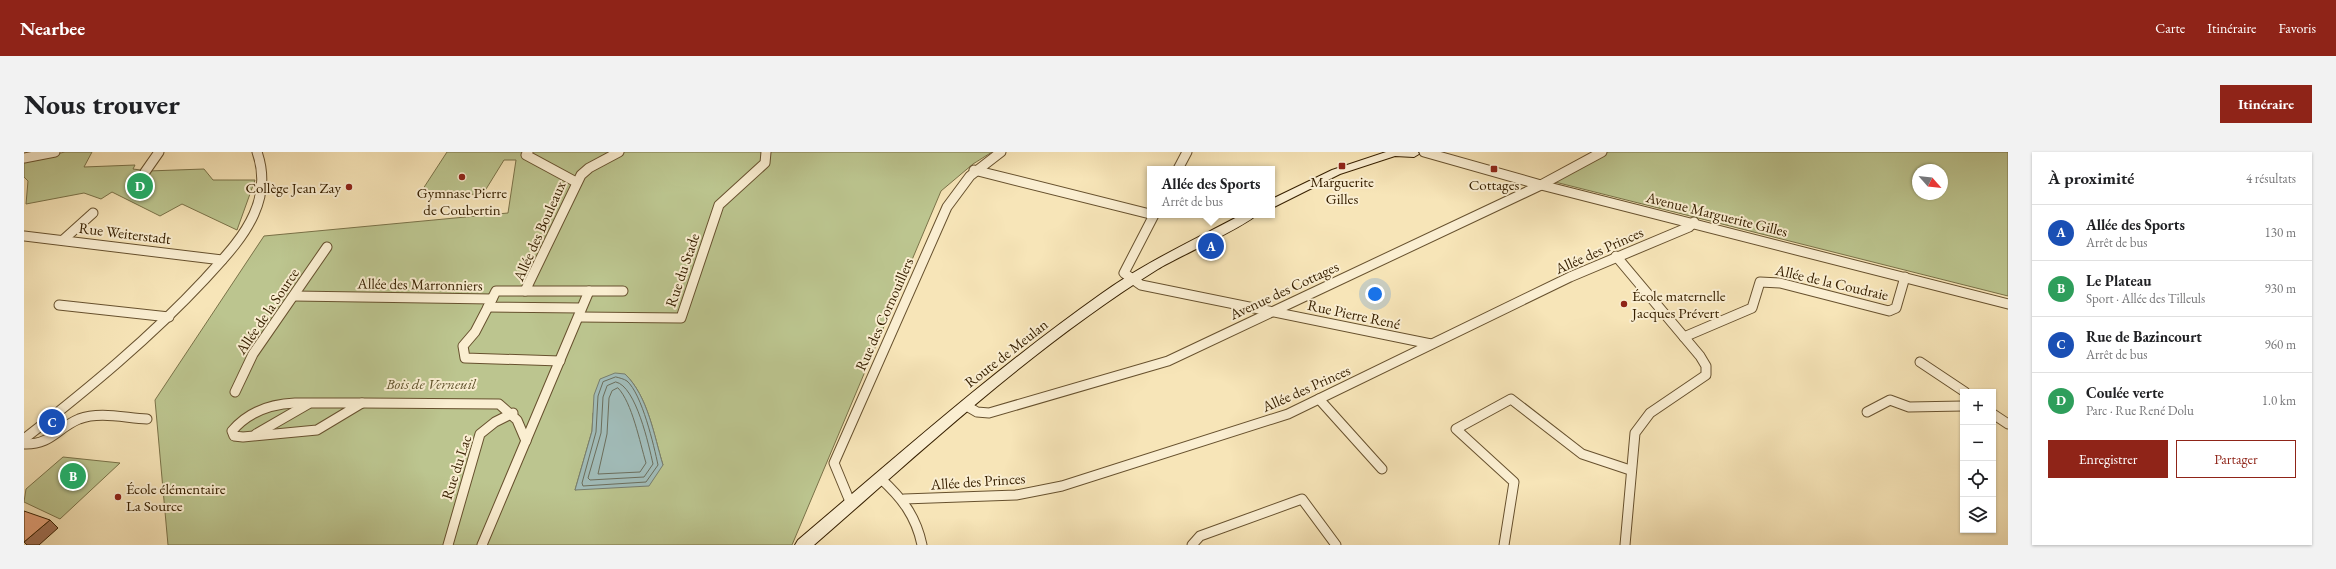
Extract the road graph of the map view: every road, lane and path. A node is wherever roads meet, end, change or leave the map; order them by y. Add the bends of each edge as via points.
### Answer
1 (51, 152) edge
2 (159, 152) edge
3 (257, 152) edge
4 (528, 152) edge
5 (619, 152) edge
6 (766, 152) edge
7 (1001, 152) edge
8 (1187, 152) edge
9 (1602, 152) edge
10 (1418, 153) edge
11 (1389, 154) edge
12 (24, 158) edge
13 (1366, 163) junction
14 (1180, 166) edge
15 (974, 170) junction
16 (145, 172) dead end
17 (576, 182) junction
18 (1542, 184) junction
19 (1275, 202) edge
20 (1275, 208) edge
21 (93, 213) dead end
22 (1147, 213) edge
23 (1152, 218) edge
24 (1245, 218) edge
25 (1255, 218) edge
26 (1694, 222) junction
27 (24, 236) edge
28 (63, 240) junction
29 (327, 247) dead end
30 (1616, 256) junction
31 (222, 260) junction
32 (1905, 277) junction
33 (1134, 280) junction
34 (525, 291) junction
35 (589, 291) junction
36 (623, 291) dead end
37 (294, 296) junction
38 (490, 303) junction
39 (2007, 304) edge
40 (59, 305) dead end
41 (1271, 312) junction
42 (580, 313) junction
43 (169, 317) junction
44 (1684, 337) junction
45 (1431, 344) junction
46 (560, 361) junction
47 (1920, 362) dead end
48 (1960, 389) edge
49 (235, 392) dead end
50 (1318, 399) junction
51 (309, 403) junction
52 (364, 404) junction
53 (1960, 406) edge
54 (968, 407) junction
55 (1866, 412) dead end
56 (513, 413) junction
57 (1996, 416) edge
58 (147, 420) dead end
59 (2008, 424) edge
60 (253, 436) junction
61 (24, 439) edge
62 (526, 441) junction
63 (24, 444) edge
64 (1382, 469) dead end
65 (1630, 470) junction
66 (883, 481) junction
67 (904, 499) junction
68 (851, 504) junction
69 (448, 545) edge
70 (482, 545) edge
71 (803, 545) edge
72 (814, 545) edge
73 (922, 545) edge
74 (1192, 545) edge
75 (1336, 545) edge
76 (1504, 545) edge
77 (1625, 545) edge

1 - 12 street
2 - 16 street
3 - 31 street via 263,180 254,213 240,238
4 - 17 street via 526,155
5 - 17 street, Allée des Bouleaux via 589,168
6 - 42 street, Rue du Stade via 765,163 719,205 681,318
7 - 15 street, Rue des Cornouillers
8 - 14 street
9 - 18 street, Avenue des Cottages
10 - 11 main road
10 - 18 street, Avenue Marguerite Gilles
11 - 13 main road
13 - 19 main road via 1327,176
13 - 20 main road
15 - 22 street
15 - 68 street, Rue des Cornouillers via 958,187 947,207 834,462
17 - 34 street, Allée des Bouleaux
18 - 26 street, Avenue Marguerite Gilles
18 - 41 street, Avenue des Cottages
21 - 28 street
23 - 33 street via 1124,273
24 - 33 main road, Route de Meulan
25 - 33 main road, Route de Meulan
26 - 30 street, Allée des Princes via 1689,227
26 - 32 street, Avenue Marguerite Gilles
27 - 28 street, Rue Weiterstadt
28 - 31 street, Rue Weiterstadt
29 - 37 street, Allée de la Source
30 - 44 street
30 - 45 street, Allée des Princes
31 - 43 street
32 - 39 street, Avenue Marguerite Gilles
32 - 44 street, Allée de la Coudraie via 1896,308 1889,311 1780,283 1760,282 1756,287 1755,304 1752,308
33 - 41 street, Rue Pierre René via 1141,285
33 - 54 main road, Route de Meulan via 1100,300
34 - 35 street, Allée des Bouleaux
34 - 38 street via 496,291
35 - 36 street, Allée des Bouleaux
35 - 42 street
37 - 38 street, Allée des Marronniers
37 - 49 street, Allée de la Source via 253,354
38 - 42 street, Allée des Marronniers
38 - 46 street via 475,332 463,346 465,358
40 - 43 street
41 - 45 street, Rue Pierre René
41 - 54 street, Avenue des Cottages via 1168,361 989,413
42 - 46 street
43 - 61 street via 80,395
44 - 65 street via 1706,366 1706,375 1700,382 1654,408 1642,419 1635,434
45 - 50 street, Allée des Princes
46 - 62 street
47 - 48 street
50 - 64 street
50 - 67 street, Allée des Princes via 1288,414 1062,486 1016,495
51 - 52 street
51 - 60 street
51 - 60 street via 284,403 267,408 249,416 232,431 234,436
52 - 56 street via 499,404
52 - 60 street via 317,430
53 - 55 street via 1910,407 1890,400
54 - 66 main road, Route de Meulan
56 - 62 street
56 - 69 street, Rue du Lac via 495,422 480,434
57 - 59 street
58 - 63 street via 88,416 75,421 50,440
62 - 70 street
65 - 76 street via 1582,454 1511,399 1456,429 1514,482
65 - 77 street
66 - 67 street
66 - 68 main road, Route de Meulan
66 - 72 main road, Route de Meulan
67 - 73 street via 911,508
68 - 71 main road, Route de Meulan
74 - 75 street via 1200,536 1302,499

